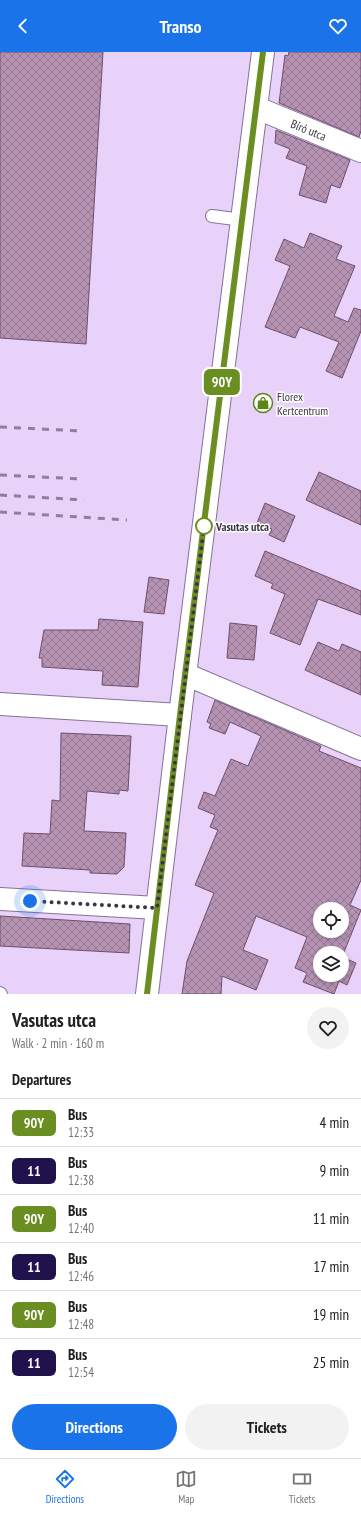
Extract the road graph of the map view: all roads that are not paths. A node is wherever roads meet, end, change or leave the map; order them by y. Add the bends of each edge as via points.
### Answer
1 (263, 52) edge
2 (257, 108) junction
3 (361, 151) edge
4 (212, 216) dead end
5 (243, 220) junction
6 (185, 674) junction
7 (0, 704) edge
8 (180, 715) junction
9 (361, 749) edge
10 (0, 899) edge
11 (157, 908) junction
12 (147, 994) edge

1 - 2 street
2 - 3 street, Bíró utca
2 - 5 street
4 - 5 lane
5 - 6 street
6 - 8 street
6 - 9 street
7 - 8 street
8 - 11 street
10 - 11 street
11 - 12 street

